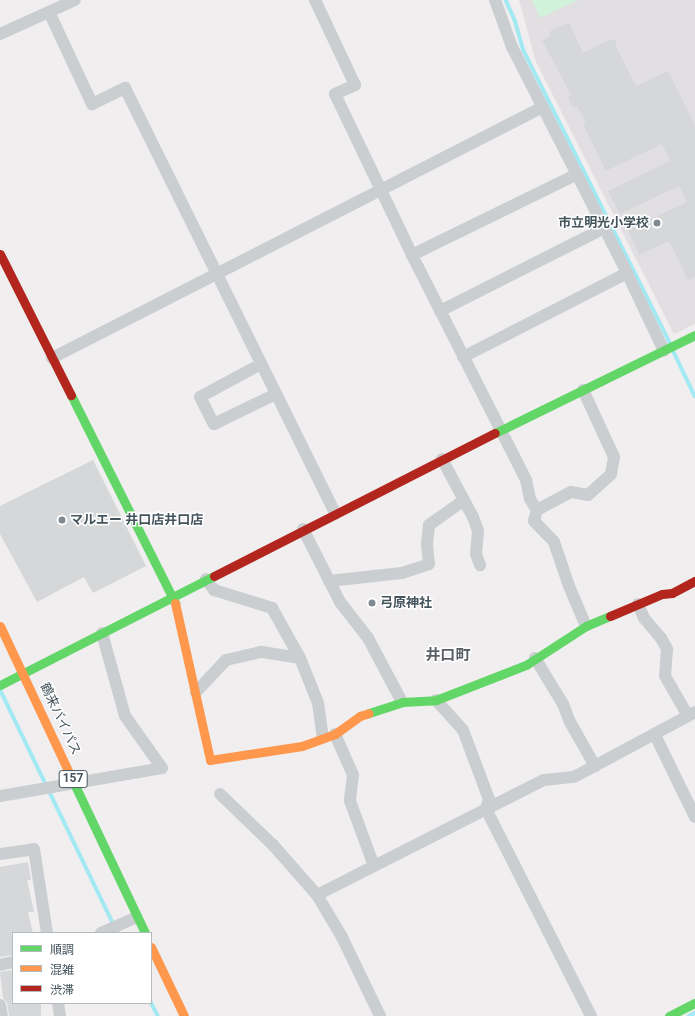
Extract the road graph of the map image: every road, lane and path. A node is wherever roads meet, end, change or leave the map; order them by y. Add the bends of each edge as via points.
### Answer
1 (75, 0) edge
2 (315, 0) edge
3 (495, 0) edge
4 (49, 12) junction
5 (0, 34) edge
6 (543, 107) junction
7 (577, 174) junction
8 (380, 190) junction
9 (604, 228) junction
10 (0, 254) edge
11 (412, 255) junction
12 (216, 274) junction
13 (627, 274) junction
14 (440, 311) junction
15 (695, 335) edge
16 (665, 350) junction
17 (463, 357) junction
18 (52, 358) junction
19 (261, 364) junction
20 (583, 390) junction
21 (276, 394) junction
22 (501, 431) junction
23 (442, 459) junction
24 (464, 500) junction
25 (537, 510) junction
26 (336, 514) junction
27 (303, 529) junction
28 (480, 565) dead end
29 (206, 579) junction
30 (695, 581) edge
31 (330, 582) junction
32 (172, 596) junction
33 (638, 604) junction
34 (0, 626) edge
35 (586, 626) junction
36 (102, 632) junction
37 (300, 658) junction
38 (535, 658) junction
39 (24, 673) junction
40 (2, 684) edge
41 (196, 692) junction
42 (436, 700) junction
43 (402, 702) junction
44 (691, 714) edge
45 (655, 734) junction
46 (329, 736) junction
47 (595, 766) junction
48 (74, 782) junction
49 (220, 794) dead end
50 (0, 796) edge
51 (486, 809) junction
52 (695, 817) edge
53 (0, 854) edge
54 (374, 866) junction
55 (317, 895) junction
56 (137, 917) junction
57 (47, 932) edge
58 (103, 932) edge
59 (144, 932) edge
60 (152, 949) edge
61 (12, 962) edge
62 (0, 965) edge
63 (695, 1003) edge
64 (58, 1004) edge
65 (0, 1005) edge
66 (2, 1016) edge
67 (60, 1016) edge
68 (184, 1016) edge
69 (380, 1016) edge
70 (591, 1016) edge
71 (669, 1016) edge

1 - 4 street
2 - 8 street via 355,85 335,94
3 - 6 street via 512,47
4 - 5 street
4 - 12 street via 92,104 125,88
6 - 7 street
6 - 8 street
7 - 9 street
7 - 11 street
8 - 11 street
8 - 12 street
9 - 13 street
9 - 14 street
10 - 18 main road
11 - 14 street
12 - 18 street
12 - 19 street
13 - 16 street
13 - 17 street
14 - 17 street
15 - 16 main road
16 - 20 main road
17 - 22 street
18 - 32 main road
19 - 21 street
19 - 21 street via 200,397 214,424
20 - 22 main road
20 - 25 street via 614,457 611,474 588,495 571,492
21 - 26 street
22 - 23 main road
22 - 25 street via 526,480 530,499
23 - 24 street
23 - 26 main road
24 - 28 street via 478,531 476,554
24 - 31 street via 430,525 427,544 429,564 402,574
25 - 35 street via 534,521 554,542
26 - 27 main road
27 - 29 main road
27 - 31 street
29 - 32 main road
29 - 37 street via 214,590 272,608
30 - 33 main road via 672,593 662,594
31 - 43 street via 340,602 368,638
32 - 36 main road
32 - 41 main road
33 - 35 main road
33 - 44 street via 644,618 667,648 665,676
34 - 39 main road, 鶴来バイパス / 157
35 - 38 main road
36 - 39 main road
36 - 48 street via 125,716 162,768
37 - 41 street via 262,652 226,660
37 - 46 street
38 - 42 main road via 526,665
38 - 47 street via 563,704 570,722
39 - 40 main road
39 - 48 main road, 鶴来バイパス / 157
41 - 46 main road via 210,760 302,746
42 - 43 main road
42 - 51 street via 463,730 489,799
43 - 46 main road via 360,716
44 - 45 street
45 - 47 street
45 - 52 street
46 - 54 street via 353,775 350,801
47 - 51 street via 574,777 544,780
48 - 50 street
48 - 56 main road, 鶴来バイパス / 157
49 - 55 street via 273,845
51 - 54 street
51 - 70 street
53 - 57 street via 34,849
54 - 55 street
55 - 69 street via 342,937
56 - 58 street
56 - 59 main road, 鶴来バイパス / 157
60 - 68 main road
61 - 62 street
63 - 71 main road
64 - 67 street
65 - 66 street

